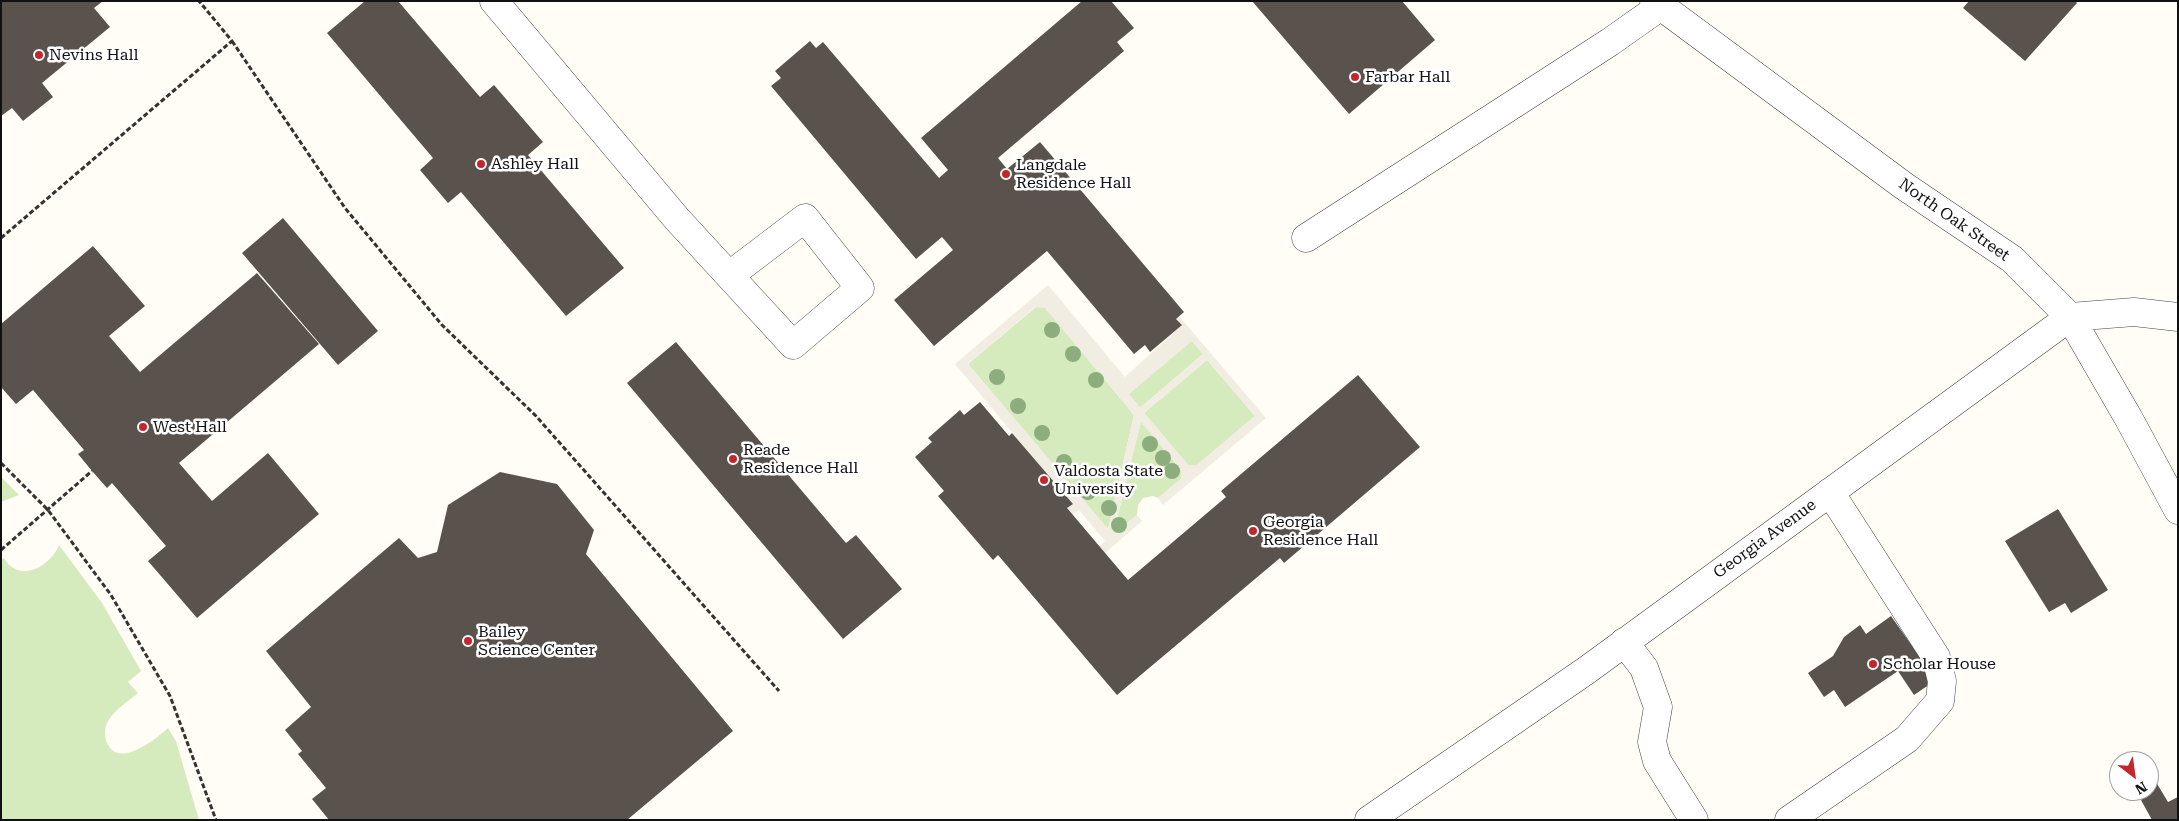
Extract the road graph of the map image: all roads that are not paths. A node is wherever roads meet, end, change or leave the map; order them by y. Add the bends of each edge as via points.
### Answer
1 (494, 1) edge
2 (1658, 4) edge
3 (1306, 238) dead end
4 (730, 275) junction
5 (2070, 317) junction
6 (2178, 317) edge
7 (1830, 492) junction
8 (2178, 510) edge
9 (1624, 642) junction
10 (1370, 820) edge
11 (1694, 820) edge
12 (1789, 820) edge

1 - 4 street via 678,219
2 - 3 street via 1610,42
2 - 5 street, North Oak Street via 1904,186 2012,259
4 - 4 street via 805,218 860,288 793,345
5 - 6 street via 2134,312
5 - 7 street, Georgia Avenue
5 - 8 street, North Oak Street
7 - 9 street, Georgia Avenue
7 - 12 street via 1936,657 1942,681 1940,701 1907,739
9 - 10 street, Georgia Avenue
9 - 11 street via 1644,668 1658,707 1652,742 1657,761

